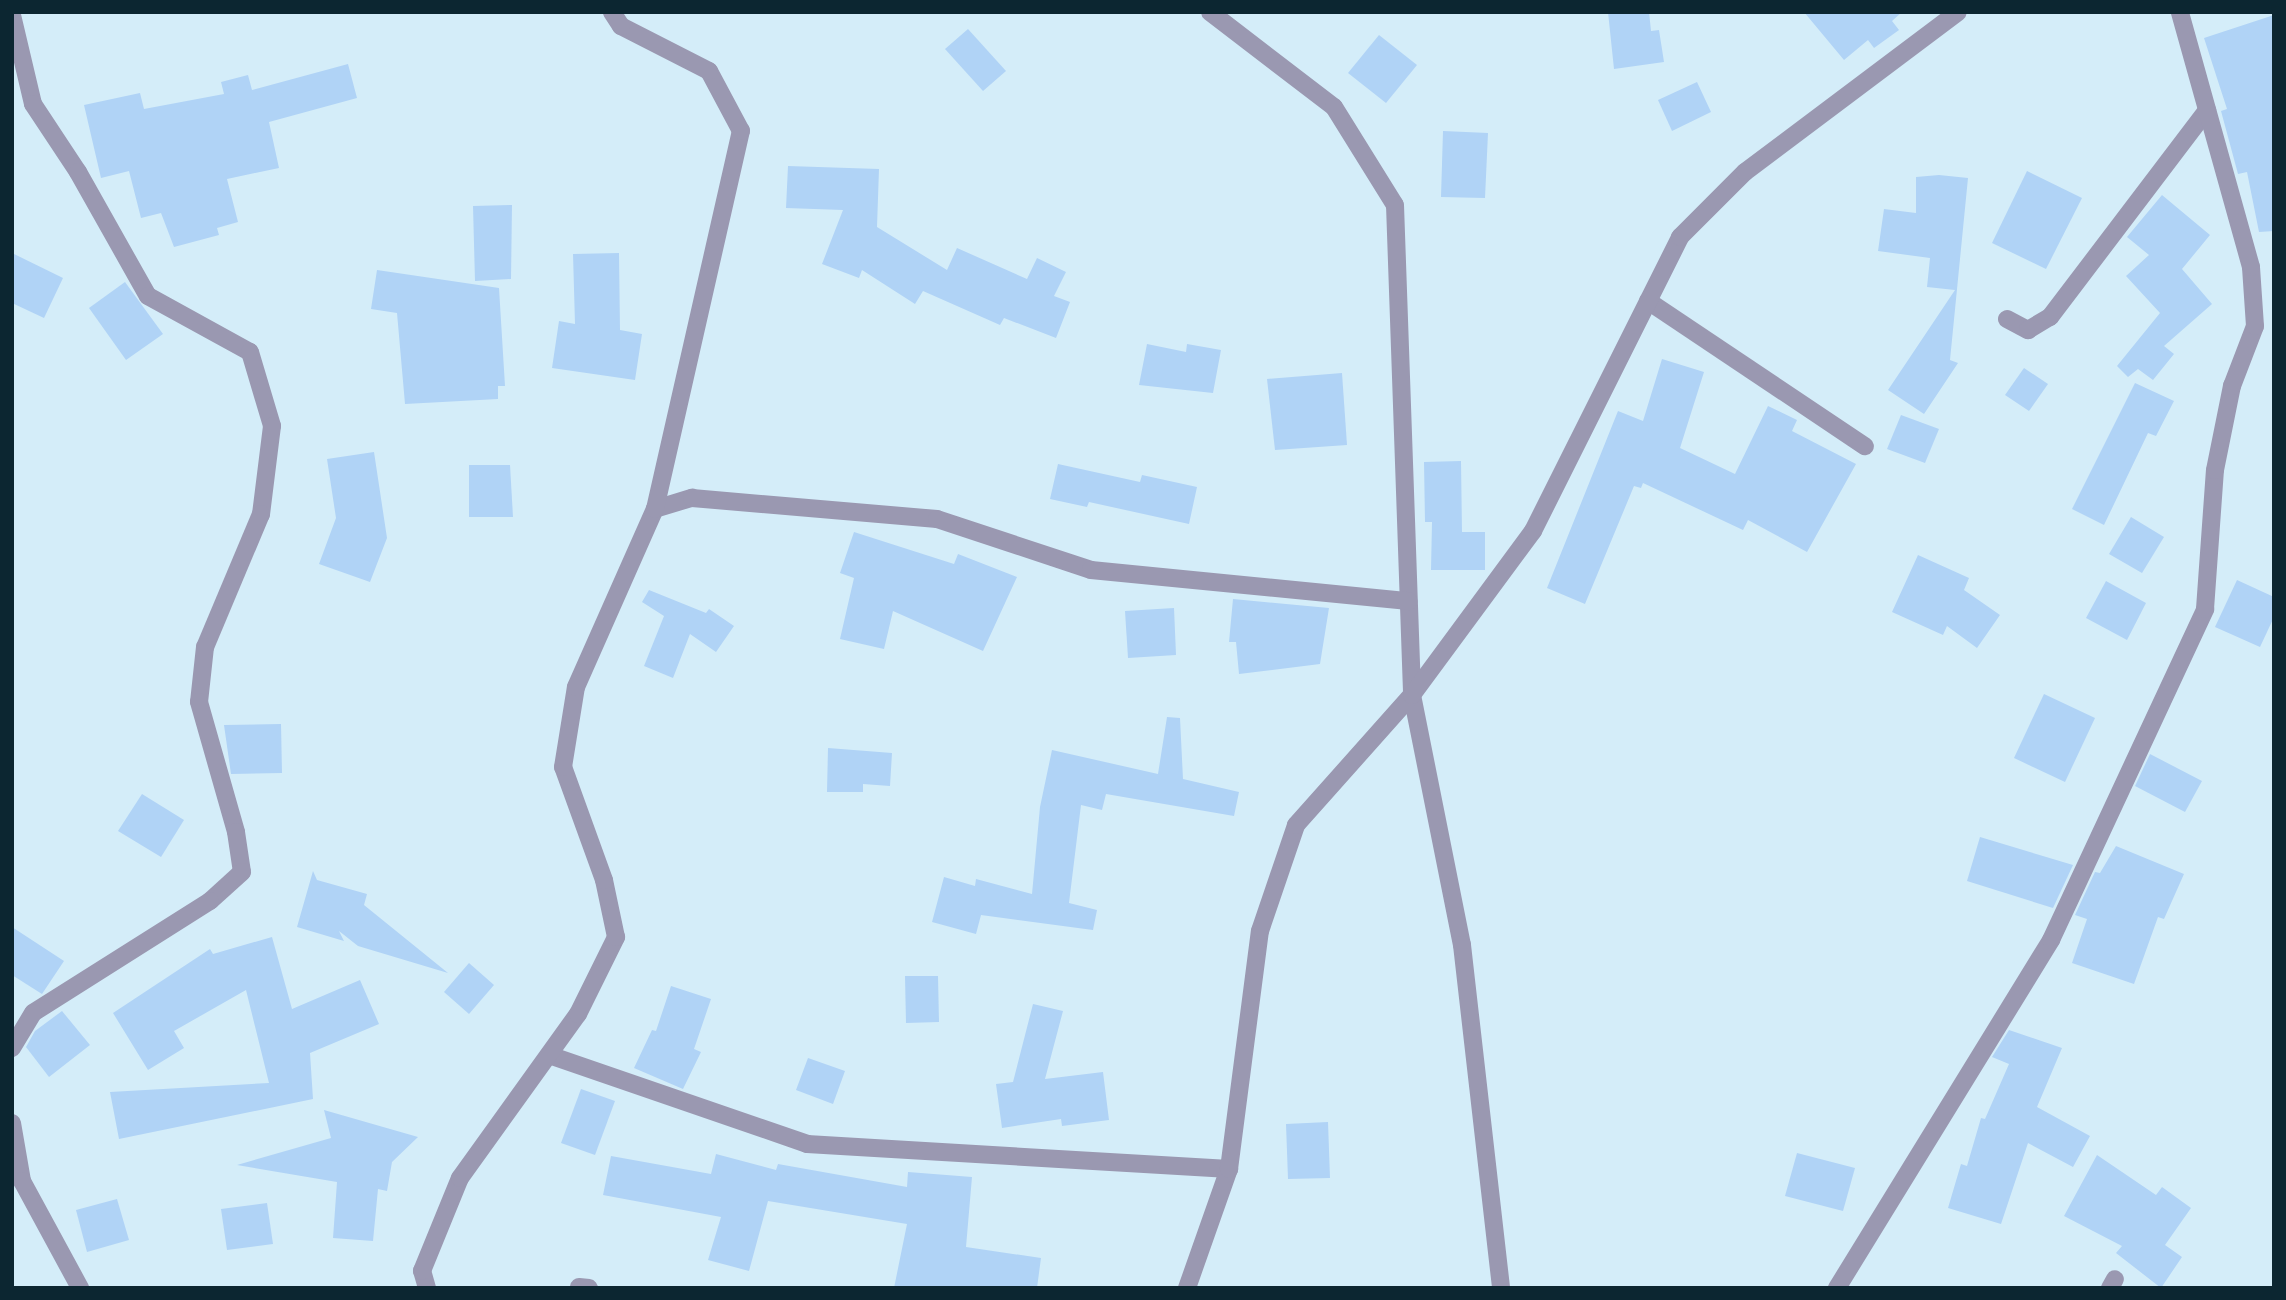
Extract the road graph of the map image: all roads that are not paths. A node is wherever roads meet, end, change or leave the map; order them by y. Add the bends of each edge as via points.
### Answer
1 (612, 12) edge
2 (1210, 12) edge
3 (1958, 12) edge
4 (2183, 13) edge
5 (12, 15) edge
6 (2207, 110) junction
7 (1648, 300) junction
8 (2007, 318) dead end
9 (1866, 446) dead end
10 (655, 509) junction
11 (1408, 601) junction
12 (1412, 695) junction
13 (12, 1048) edge
14 (549, 1055) junction
15 (12, 1124) edge
16 (1229, 1169) junction
17 (80, 1288) edge
18 (427, 1288) edge
19 (1187, 1288) edge
20 (1501, 1288) edge
21 (1837, 1288) edge

1 - 10 street via 621,26 709,71 741,131
2 - 11 street via 1334,107 1395,205
3 - 7 street via 1745,172 1680,237
4 - 6 street
5 - 13 street via 33,104 78,172 148,296 250,352 272,426 261,514 205,647 199,702 236,832 242,872 210,901 33,1013
6 - 8 street via 2050,317 2028,330
6 - 21 street via 2251,267 2255,326 2232,386 2215,470 2205,609 2051,940
7 - 9 street
7 - 12 street via 1533,531
10 - 11 street via 692,498 937,519 1091,570
10 - 14 street via 576,687 563,767 604,880 616,937 578,1014
11 - 12 street
12 - 16 street via 1296,825 1260,931
12 - 20 street via 1462,945
14 - 16 street via 807,1144
14 - 18 street via 460,1178 422,1271
15 - 17 street via 22,1181
16 - 19 street

